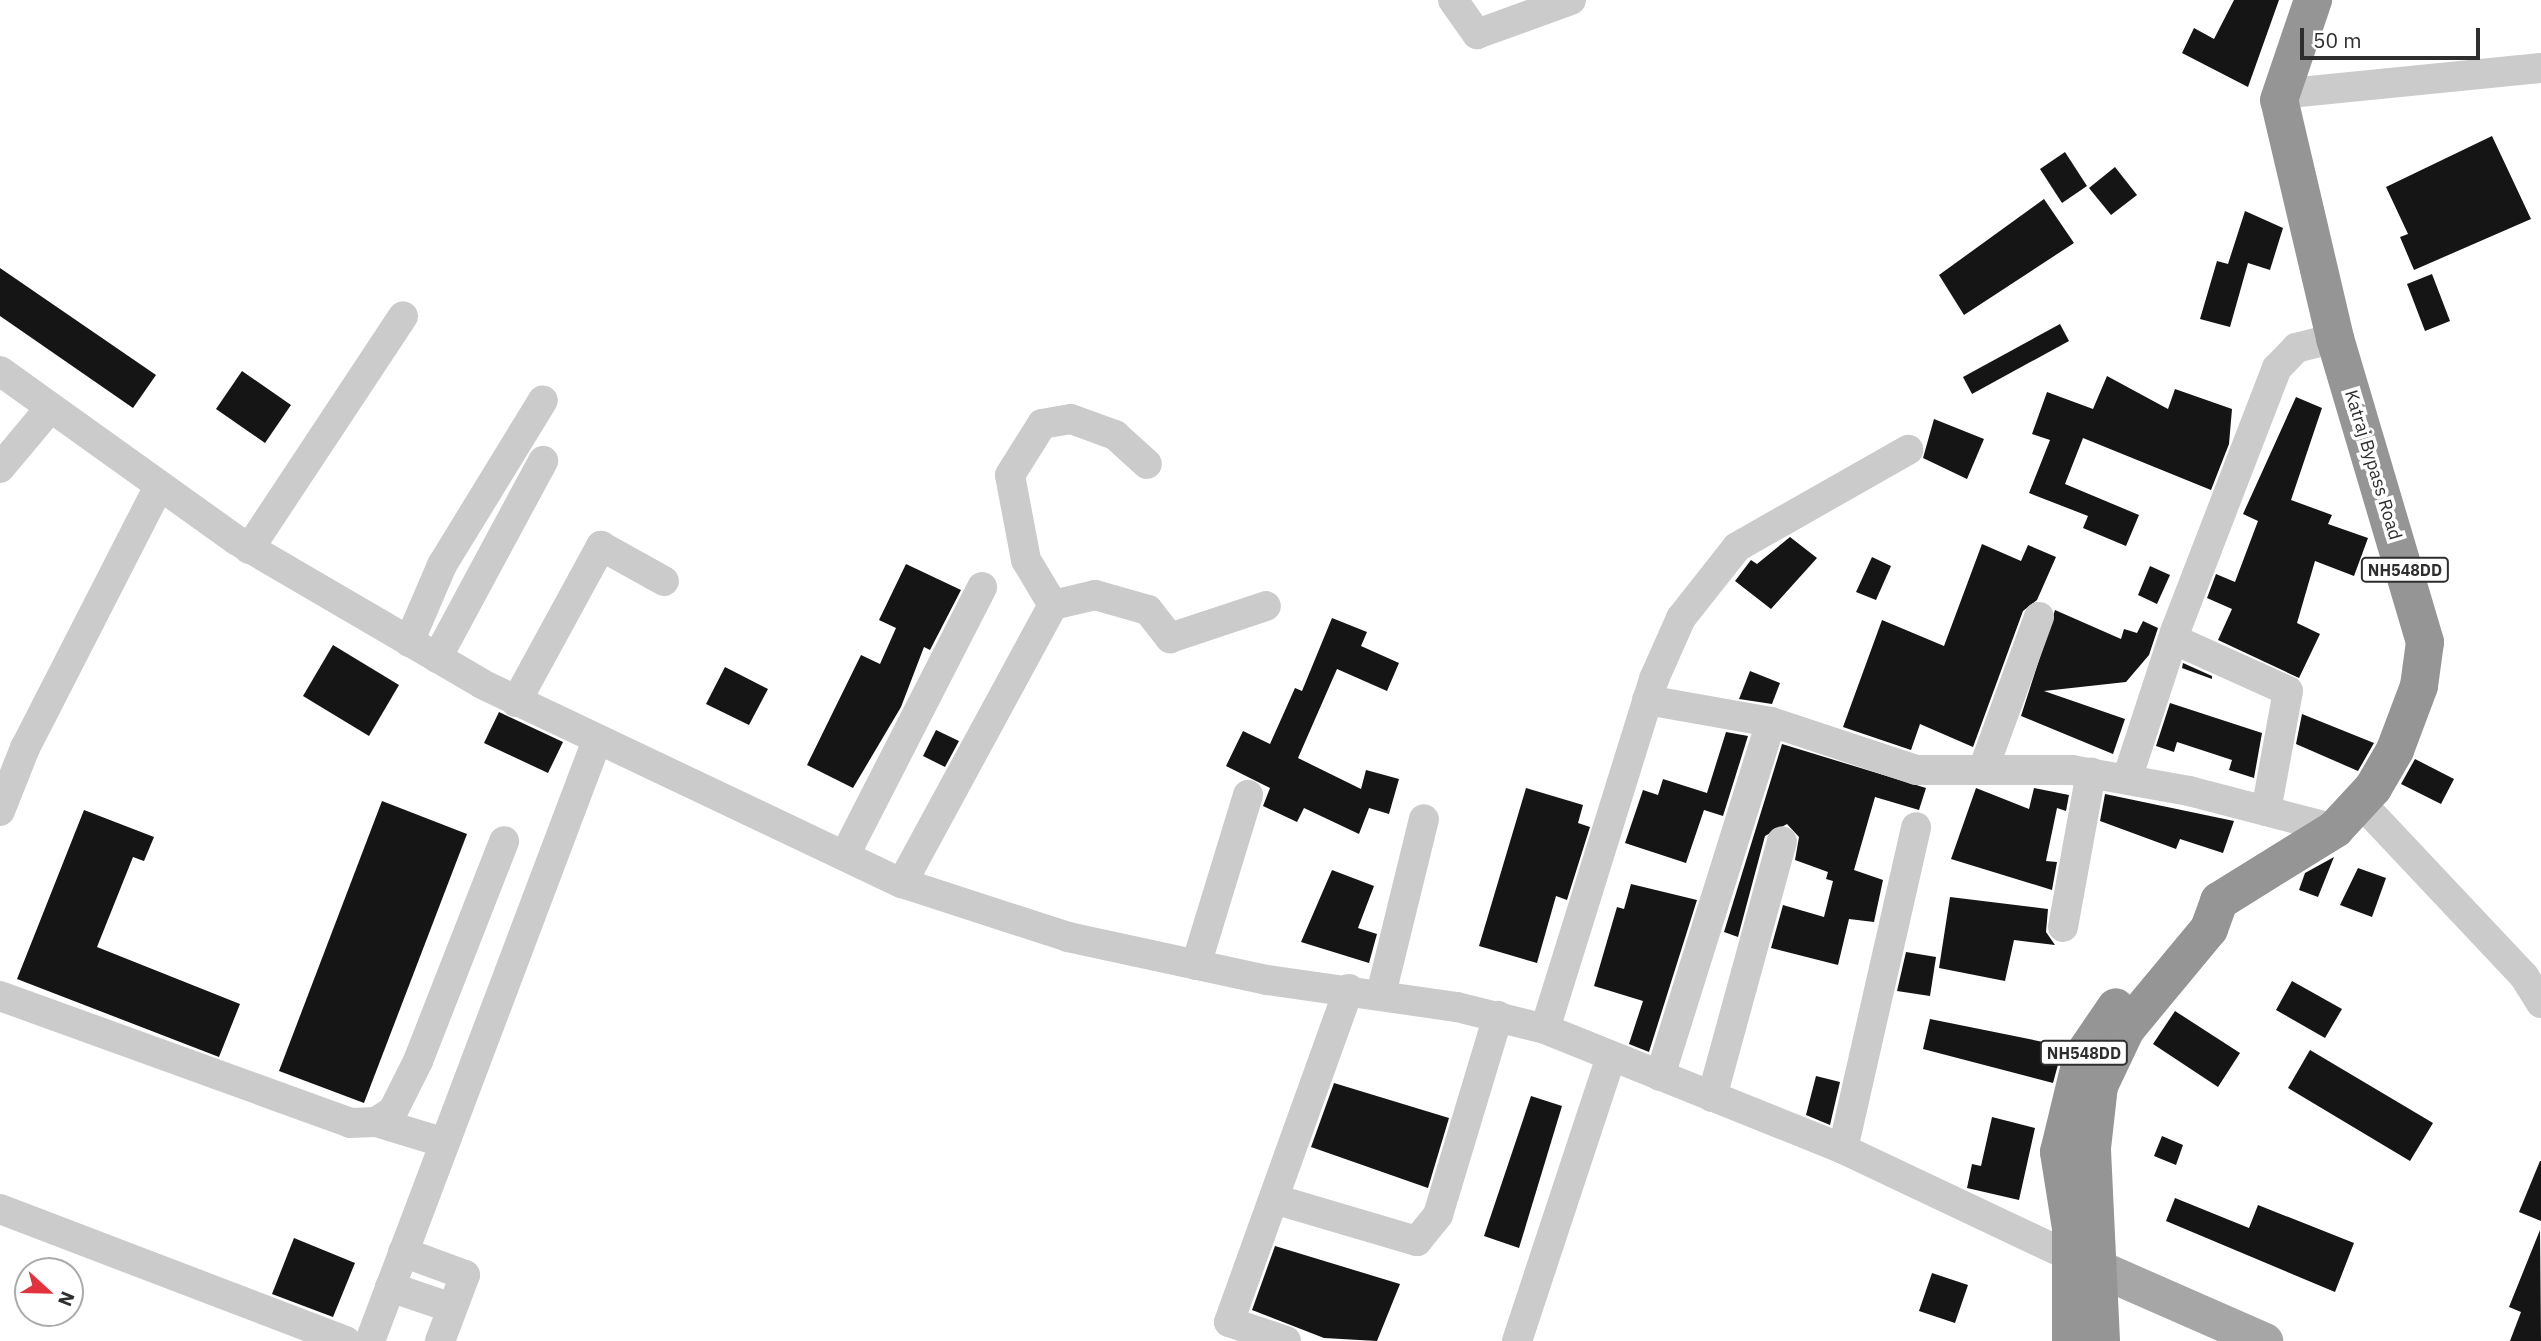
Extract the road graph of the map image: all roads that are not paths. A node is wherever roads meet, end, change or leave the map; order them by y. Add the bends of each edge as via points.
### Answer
1 (1453, 0) edge
2 (1571, 0) edge
3 (2311, 1) edge
4 (2541, 68) edge
5 (2282, 109) junction
6 (404, 316) dead end
7 (2335, 338) junction
8 (0, 371) edge
9 (543, 400) dead end
10 (50, 408) junction
11 (1908, 450) dead end
12 (543, 461) dead end
13 (1147, 464) dead end
14 (0, 468) edge
15 (159, 486) junction
16 (249, 549) junction
17 (664, 581) dead end
18 (982, 587) dead end
19 (1054, 605) junction
20 (1266, 606) dead end
21 (2039, 618) dead end
22 (2173, 639) junction
23 (409, 642) junction
24 (437, 658) junction
25 (1647, 700) junction
26 (516, 702) junction
27 (1771, 722) junction
28 (596, 743) junction
29 (1983, 770) junction
30 (2091, 773) junction
31 (2127, 779) junction
32 (1248, 796) dead end
33 (0, 811) edge
34 (2266, 811) junction
35 (2347, 816) junction
36 (1424, 819) dead end
37 (1916, 827) dead end
38 (504, 841) dead end
39 (1782, 842) dead end
40 (845, 855) junction
41 (902, 883) junction
42 (2063, 927) dead end
43 (1196, 965) junction
44 (1349, 989) junction
45 (1381, 994) junction
46 (0, 996) edge
47 (2541, 1003) edge
48 (1498, 1016) junction
49 (1545, 1029) junction
50 (1611, 1056) junction
51 (1660, 1076) junction
52 (1712, 1097) junction
53 (376, 1122) junction
54 (444, 1143) junction
55 (1843, 1149) junction
56 (1274, 1199) junction
57 (0, 1209) edge
58 (403, 1252) junction
59 (2086, 1264) junction
60 (390, 1287) junction
61 (452, 1308) junction
62 (346, 1341) edge
63 (370, 1341) edge
64 (440, 1341) edge
65 (1286, 1341) edge
66 (1517, 1341) edge
67 (2071, 1341) edge
68 (2101, 1341) edge
69 (2264, 1341) edge

1 - 2 street via 1476,34
3 - 5 highway
4 - 5 street
5 - 7 highway, Katraj Bypass Road / NH548DD
6 - 16 street
7 - 22 street via 2296,348 2277,368
7 - 35 highway, Katraj Bypass Road / NH548DD via 2425,642 2419,686 2395,750
8 - 10 street
9 - 23 street via 442,565
10 - 14 street
10 - 15 street
11 - 25 street via 1737,547 1681,618
12 - 24 street
13 - 19 street via 1115,435 1070,419 1042,424 1010,475 1026,560
15 - 16 street
15 - 33 street via 25,748
16 - 23 street
17 - 26 street via 601,546
18 - 40 street
19 - 20 street via 1095,595 1148,610 1170,638
19 - 41 street
21 - 29 street
22 - 31 street
22 - 34 street via 2288,691
23 - 24 street
24 - 26 street
25 - 27 street
25 - 49 street
26 - 28 street
27 - 29 street via 1916,770
27 - 51 street
28 - 40 street
28 - 54 street
29 - 30 street via 2036,766
30 - 31 street
30 - 42 street
31 - 34 street
32 - 43 street
34 - 35 street
35 - 47 street via 2524,976
35 - 59 highway, Katraj Bypass Road / NH548DD via 2219,901 2209,929 2126,1029 2099,1086
36 - 45 street
37 - 55 street
38 - 53 street via 418,1061 393,1111
39 - 52 street
40 - 41 street
41 - 43 street via 996,919
43 - 44 street
44 - 45 street
44 - 56 street
45 - 48 street
46 - 53 street via 350,1123
48 - 49 street
48 - 56 street via 1438,1215 1417,1241
49 - 50 street
50 - 51 street
50 - 66 street
51 - 52 street
52 - 55 street
53 - 54 street
54 - 58 street
55 - 59 street
56 - 65 street via 1229,1322
57 - 62 street
58 - 60 street
58 - 61 street via 465,1275
59 - 67 highway, NH548DD
59 - 68 highway, NH548DD
59 - 69 main road
60 - 61 street
60 - 63 street
61 - 64 street

